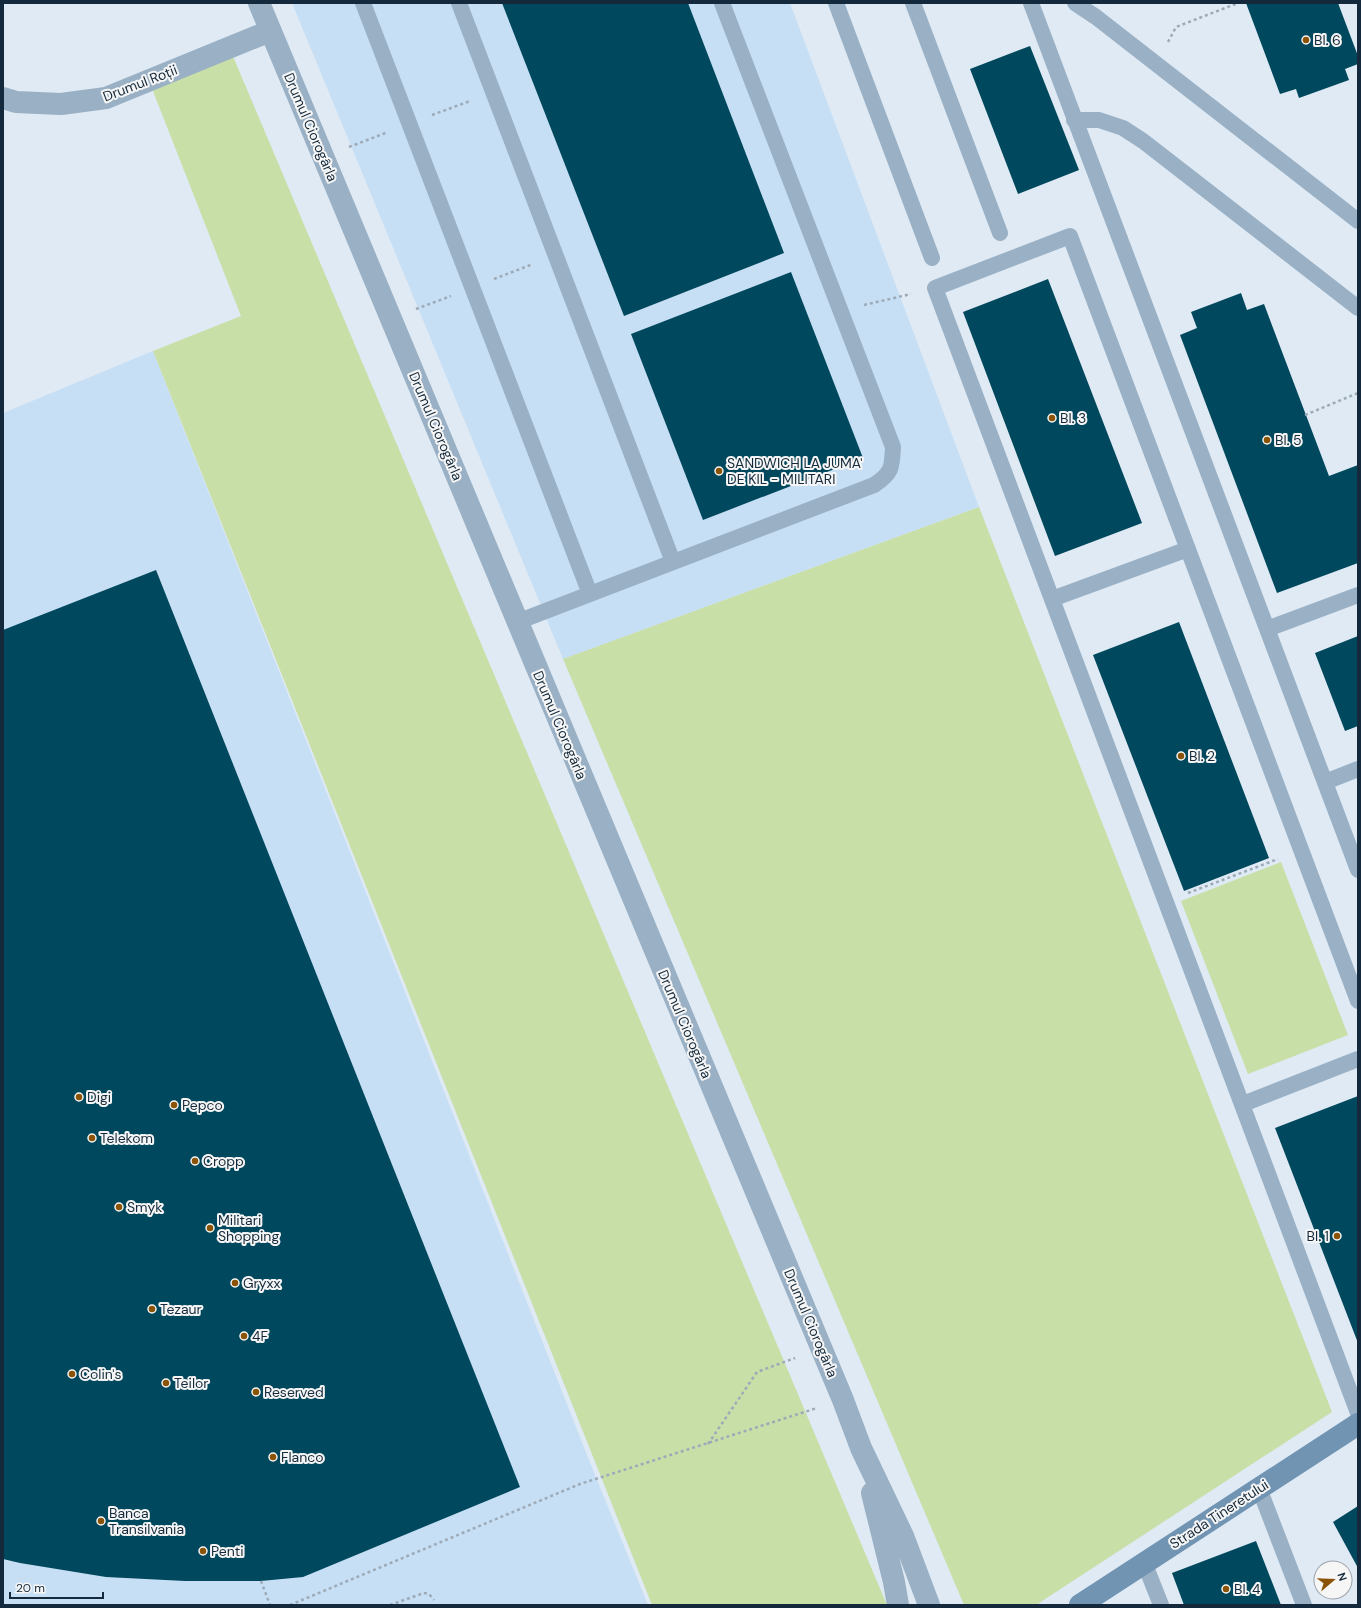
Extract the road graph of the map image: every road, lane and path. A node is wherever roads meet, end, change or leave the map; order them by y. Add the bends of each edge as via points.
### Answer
1 (259, 3) edge
2 (363, 3) edge
3 (459, 3) edge
4 (722, 3) edge
5 (836, 3) edge
6 (913, 3) edge
7 (1031, 3) edge
8 (1075, 3) edge
9 (1238, 3) edge
10 (270, 31) junction
11 (1156, 64) junction
12 (3, 98) edge
13 (1074, 120) junction
14 (1358, 221) edge
15 (1000, 233) dead end
16 (932, 258) dead end
17 (935, 288) junction
18 (1358, 308) edge
19 (840, 311) junction
20 (1358, 393) edge
21 (1305, 415) dead end
22 (1188, 549) junction
23 (673, 562) junction
24 (590, 594) junction
25 (1358, 595) edge
26 (1052, 599) junction
27 (517, 622) junction
28 (1267, 629) junction
29 (1358, 770) edge
30 (1325, 782) junction
31 (1301, 850) junction
32 (1358, 870) edge
33 (1167, 902) junction
34 (1358, 1001) edge
35 (1358, 1060) edge
36 (1243, 1104) junction
37 (821, 1348) junction
38 (843, 1400) junction
39 (1358, 1413) edge
40 (1358, 1424) edge
41 (708, 1444) junction
42 (861, 1448) junction
43 (1259, 1488) junction
44 (1144, 1562) junction
45 (261, 1581) dead end
46 (434, 1600) dead end
47 (270, 1605) edge
48 (290, 1605) edge
49 (390, 1605) edge
50 (898, 1605) edge
51 (929, 1605) edge
52 (1080, 1605) edge
53 (1161, 1605) edge
54 (1304, 1605) edge

1 - 10 street, Drumul Ciorogârla
2 - 24 lane
3 - 23 lane
4 - 19 lane
5 - 16 lane
6 - 15 lane
7 - 13 lane
8 - 11 lane
9 - 11 path via 1176,27
10 - 12 street, Drumul Roții via 106,98 61,104 16,102
10 - 27 street, Drumul Ciorogârla
11 - 14 lane
13 - 18 lane via 1099,120 1123,128 1143,141
13 - 28 lane
17 - 19 path
17 - 22 lane via 1070,236
17 - 26 lane
19 - 23 lane via 893,447 892,462 886,477 874,486
20 - 21 path
22 - 26 lane
22 - 31 lane
23 - 24 lane
24 - 27 lane
25 - 28 lane
26 - 33 lane
27 - 37 street, Drumul Ciorogârla
28 - 30 lane
29 - 30 lane
30 - 32 lane
31 - 33 path
31 - 34 lane
33 - 36 lane
35 - 36 lane
36 - 39 lane
37 - 38 street, Drumul Ciorogârla
37 - 41 path via 757,1372
38 - 41 path
38 - 42 street, Drumul Ciorogârla
40 - 43 street, Strada Tineretului
41 - 48 path via 580,1484
42 - 50 street, Drumul Ciorogârla
42 - 51 street, Drumul Ciorogârla via 903,1536
43 - 44 street, Strada Tineretului
43 - 54 lane
44 - 52 street, Strada Tineretului
44 - 53 lane
45 - 47 path
46 - 49 path via 429,1594 424,1593

